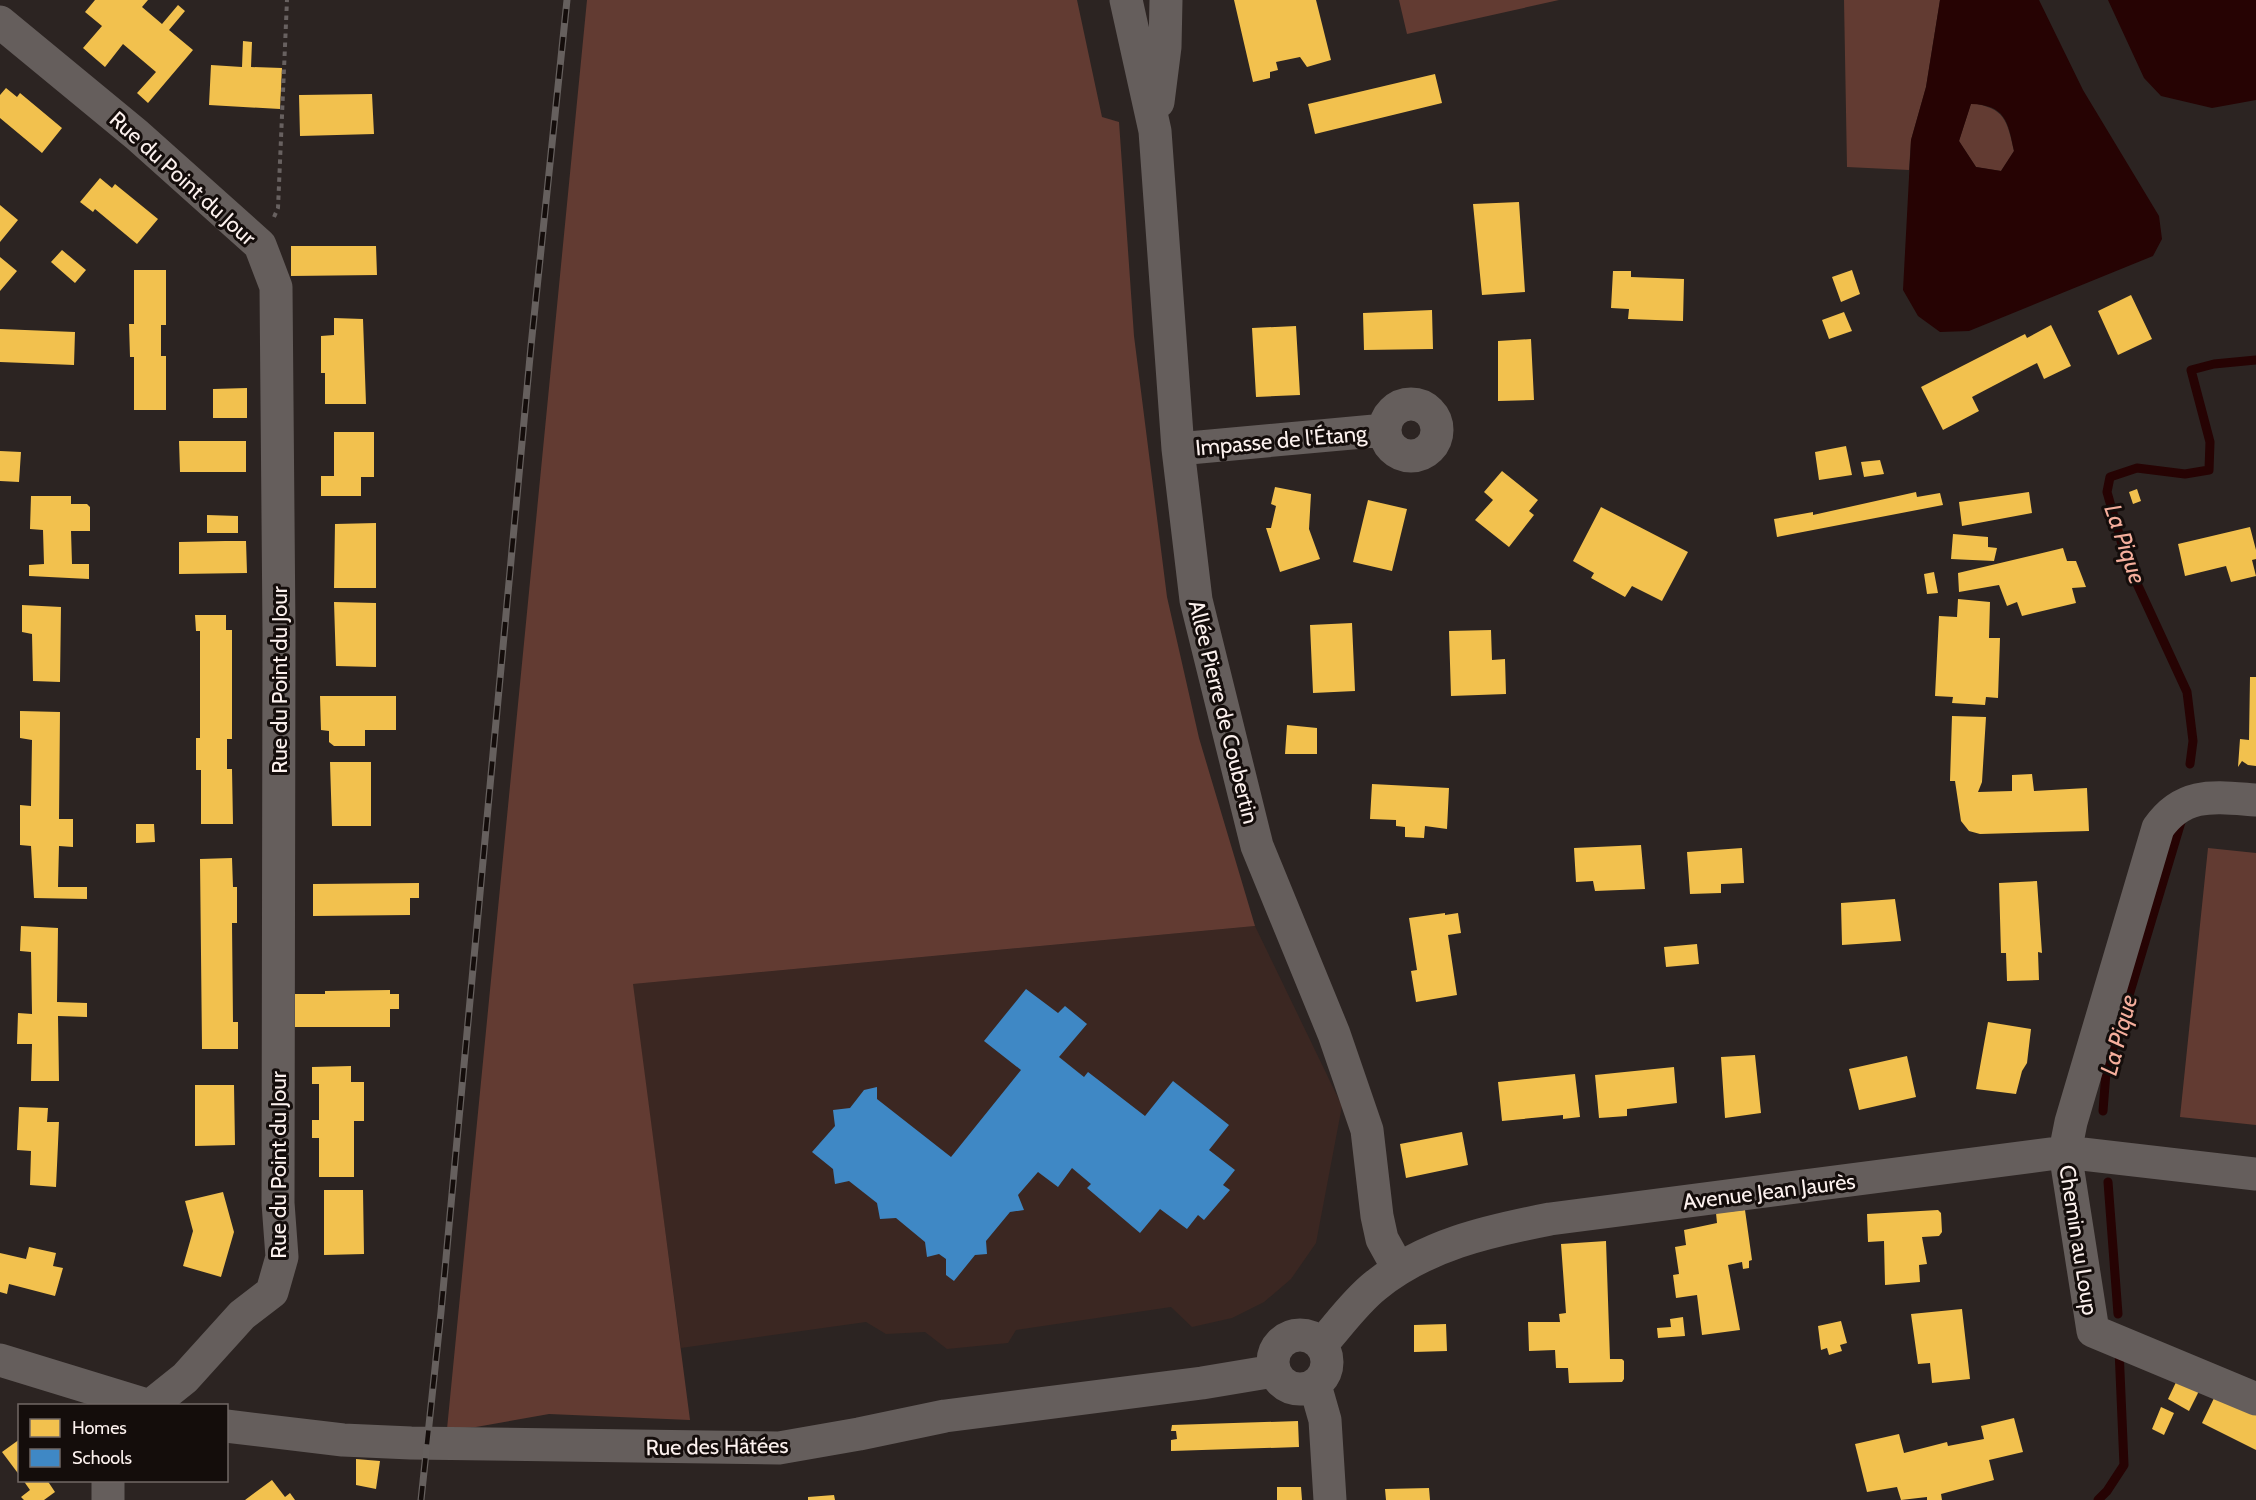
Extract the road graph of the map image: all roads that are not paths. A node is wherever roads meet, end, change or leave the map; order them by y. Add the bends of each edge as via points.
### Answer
1 (1126, 0) edge
2 (1166, 0) edge
3 (0, 22) edge
4 (1155, 131) junction
5 (1384, 430) dead end
6 (1178, 449) junction
7 (2256, 800) edge
8 (2065, 1152) junction
9 (2256, 1174) edge
10 (1398, 1268) junction
11 (1321, 1345) junction
12 (0, 1360) edge
13 (1274, 1371) junction
14 (1315, 1385) junction
15 (2256, 1399) edge
16 (143, 1404) edge
17 (152, 1404) edge
18 (228, 1426) edge
19 (108, 1482) edge
20 (108, 1500) edge
21 (1330, 1500) edge

1 - 4 street, Allée Pierre de Coubertin
2 - 4 street, Allée Pierre de Coubertin
3 - 17 street, Rue du Point du Jour via 260,244 276,287 278,1203 282,1257 272,1292 242,1315 185,1378
4 - 6 street, Allée Pierre de Coubertin
5 - 6 street, Impasse de l'Étang
6 - 10 street, Allée Pierre de Coubertin via 1196,600 1257,846 1334,1034 1367,1130 1382,1239
7 - 8 street via 2195,800 2178,806 2158,828
8 - 9 street, Avenue Jean Jaurès
8 - 10 street, Avenue Jean Jaurès via 1550,1219 1469,1237
8 - 15 street, Chemin au Loup via 2093,1331
10 - 11 street, Avenue Jean Jaurès via 1372,1288
11 - 13 street via 1305,1336 1287,1339 1275,1352
11 - 14 street via 1327,1365
12 - 16 street
13 - 14 street via 1288,1386 1307,1389
13 - 18 street, Rue des Hâtées via 945,1416 779,1448 411,1443 343,1440
14 - 21 street via 1325,1420
19 - 20 street

